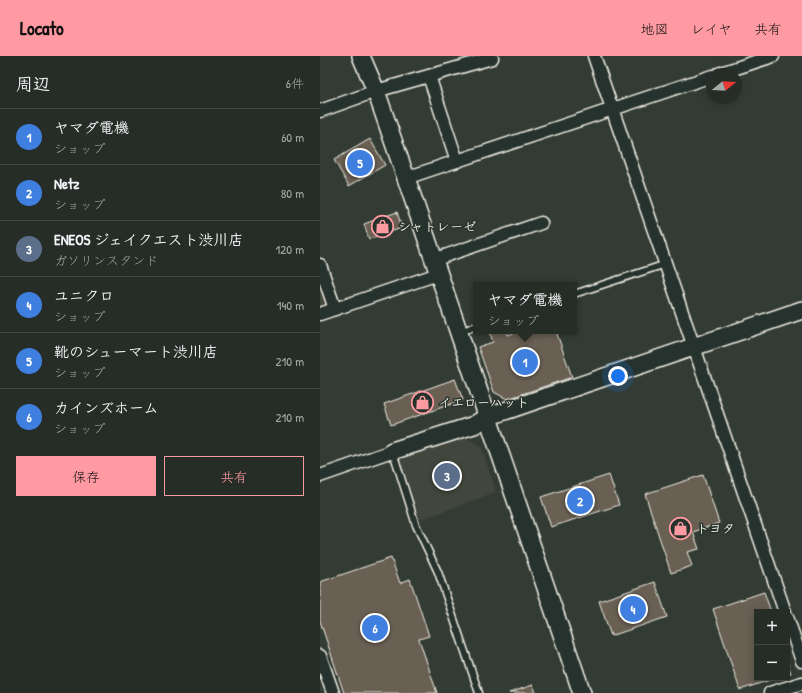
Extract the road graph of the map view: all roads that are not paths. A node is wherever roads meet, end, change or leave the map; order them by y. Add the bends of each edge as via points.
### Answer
1 (361, 56) edge
2 (594, 56) edge
3 (773, 56) edge
4 (492, 58) dead end
5 (736, 68) edge
6 (429, 76) junction
7 (706, 78) edge
8 (376, 91) junction
9 (612, 108) junction
10 (320, 111) edge
11 (457, 161) junction
12 (406, 178) junction
13 (541, 223) dead end
14 (666, 264) junction
15 (320, 265) edge
16 (436, 267) junction
17 (577, 293) edge
18 (335, 309) junction
19 (802, 310) edge
20 (320, 314) edge
21 (473, 327) edge
22 (458, 332) junction
23 (694, 348) junction
24 (487, 418) junction
25 (392, 451) junction
26 (320, 476) edge
27 (784, 609) edge
28 (790, 626) edge
29 (320, 656) edge
30 (802, 661) edge
31 (802, 683) edge
32 (333, 693) edge
33 (479, 693) edge
34 (582, 693) edge
35 (770, 693) edge

1 - 8 street
2 - 9 street
3 - 5 street
4 - 6 street
6 - 8 street
6 - 11 street
7 - 9 street
8 - 10 street
8 - 12 street
9 - 11 street
9 - 14 street
11 - 12 street
12 - 16 street
13 - 16 street
14 - 17 lane
14 - 23 street
15 - 18 street
16 - 18 street
16 - 22 street
18 - 20 street
19 - 23 street
21 - 22 lane
22 - 24 street
23 - 24 street
23 - 27 street
24 - 25 street via 474,425
24 - 34 street
25 - 26 street
25 - 33 lane via 416,525 438,572
28 - 30 street
29 - 32 street
31 - 35 street

